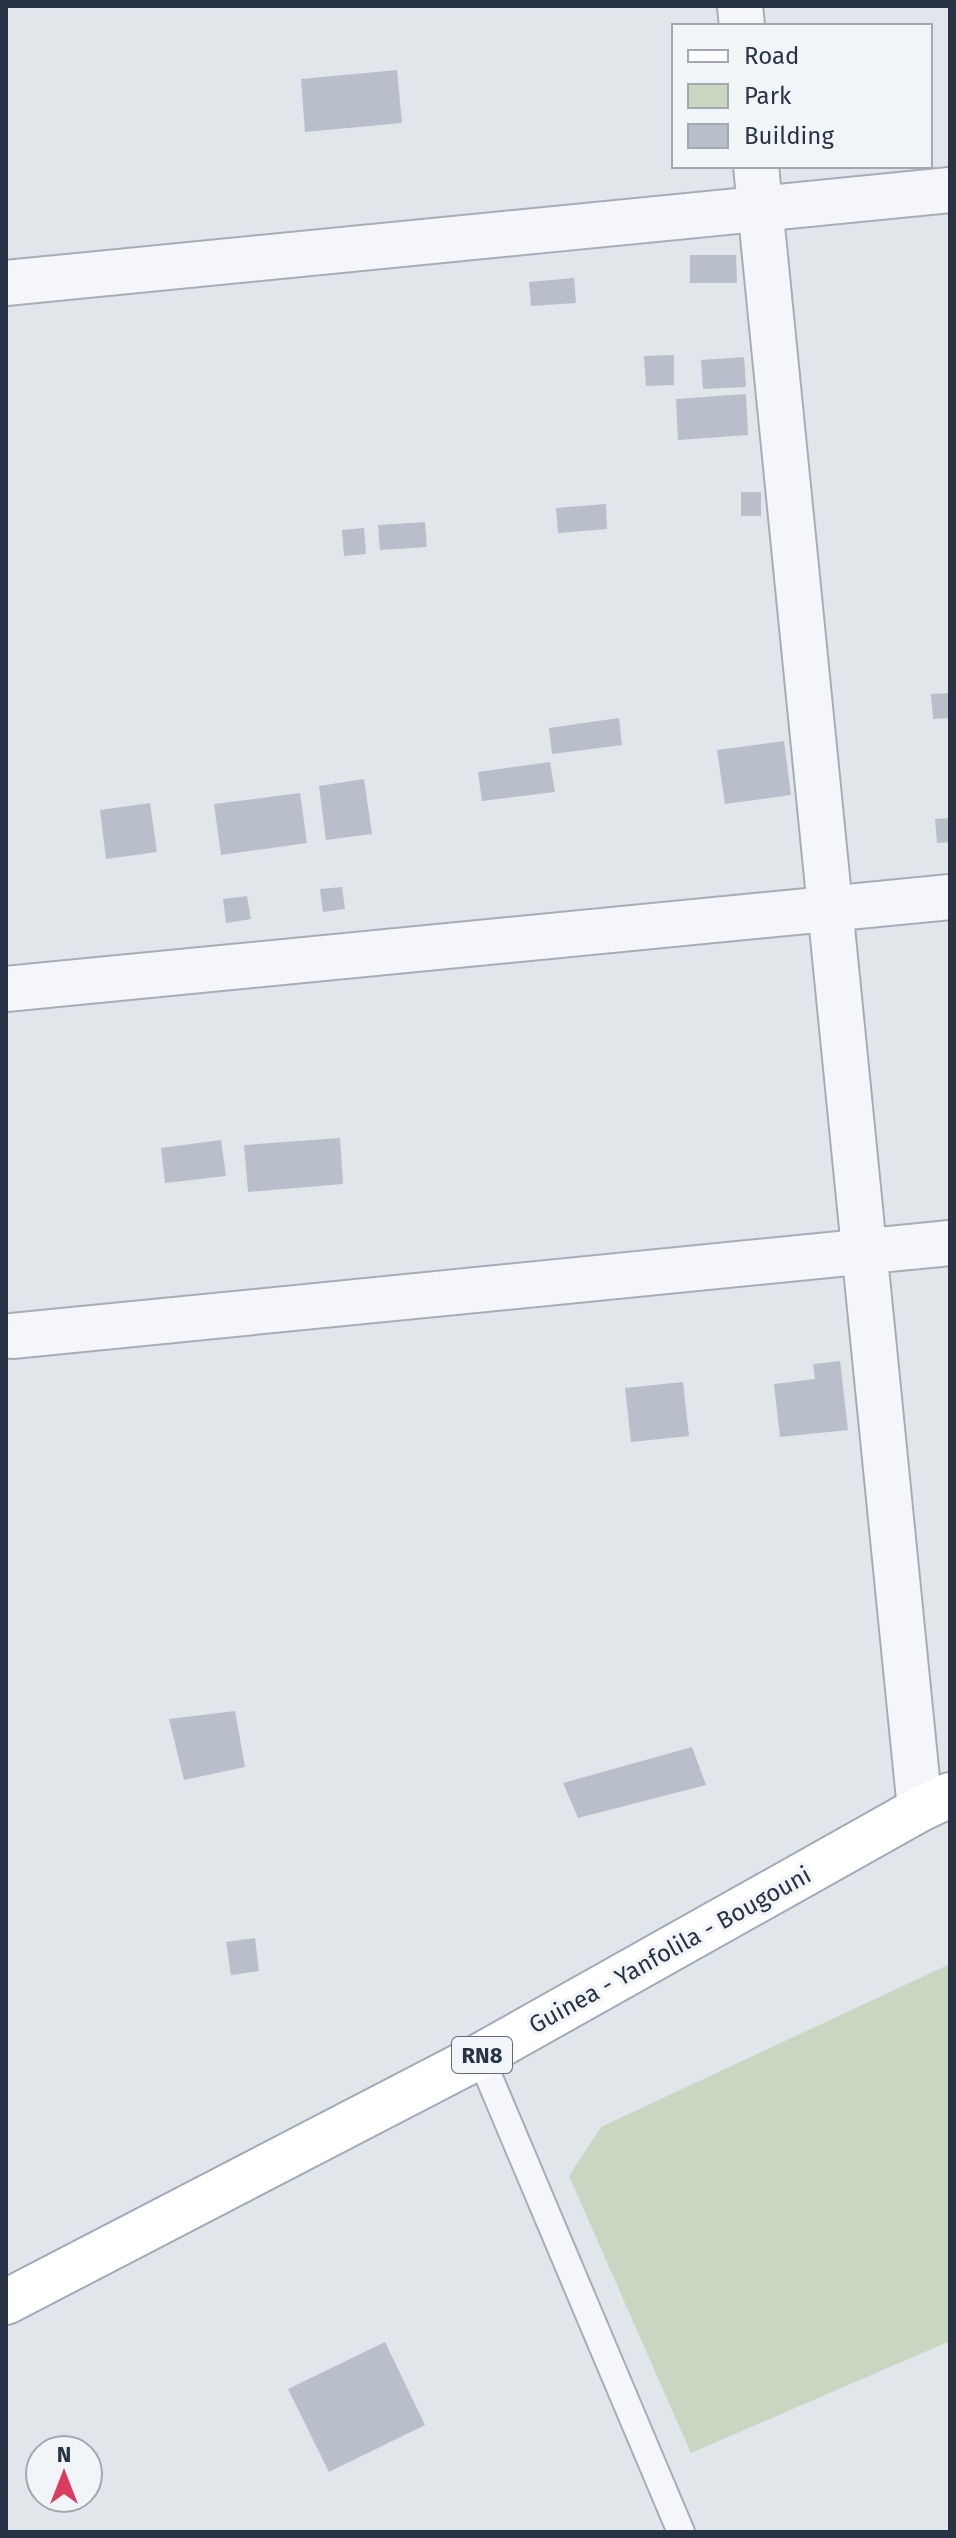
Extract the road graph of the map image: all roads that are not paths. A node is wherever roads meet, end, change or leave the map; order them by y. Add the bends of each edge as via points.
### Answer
1 (756, 168) edge
2 (950, 190) edge
3 (760, 209) junction
4 (6, 283) edge
5 (950, 897) edge
6 (830, 909) junction
7 (6, 989) edge
8 (950, 1243) edge
9 (864, 1252) junction
10 (12, 1336) dead end
11 (935, 1802) edge
12 (480, 2056) junction
13 (6, 2302) edge
14 (681, 2532) edge

1 - 3 street
2 - 3 street
3 - 4 street
3 - 6 street
5 - 6 street
6 - 7 street
6 - 9 street
8 - 9 street
9 - 10 street
9 - 11 street
11 - 12 main road, Guinea - Yanfolila - Bougouni / RN8
12 - 13 main road, Guinea - Yanfolila - Bougouni / RN8
12 - 14 lane

